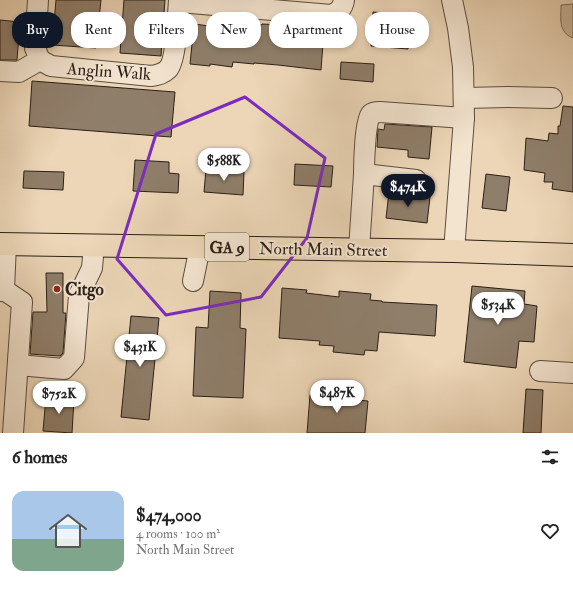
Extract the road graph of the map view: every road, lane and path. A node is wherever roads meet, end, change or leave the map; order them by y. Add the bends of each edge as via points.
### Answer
1 (38, 0) edge
2 (344, 0) edge
3 (452, 0) edge
4 (179, 1) edge
5 (40, 60) junction
6 (0, 71) edge
7 (464, 98) junction
8 (552, 98) dead end
9 (464, 118) junction
10 (364, 174) junction
11 (416, 180) dead end
12 (3, 244) edge
13 (94, 245) junction
14 (200, 247) junction
15 (359, 249) junction
16 (454, 251) junction
17 (573, 255) edge
18 (193, 281) dead end
19 (2, 290) edge
20 (18, 364) junction
21 (540, 371) dead end
22 (573, 373) edge
23 (13, 433) edge

1 - 5 street via 35,48
2 - 4 street via 338,13 331,15
3 - 7 street via 463,67
4 - 5 street, Anglin Walk via 173,58 170,68 162,74 151,76 63,68 51,66
5 - 6 street via 19,72
7 - 8 street
7 - 9 street
9 - 10 street via 380,112 371,114 367,122
9 - 16 street
10 - 11 street
10 - 15 street
12 - 13 main road, North Main Street / GA 9
12 - 19 street
13 - 14 main road, North Main Street / GA 9
13 - 20 street via 92,268 79,295 74,358 64,369
14 - 15 main road, North Main Street / GA 9
14 - 18 street
15 - 16 main road, North Main Street / GA 9
16 - 17 main road, North Main Street / GA 9
19 - 20 street via 22,302
20 - 23 street
21 - 22 street

